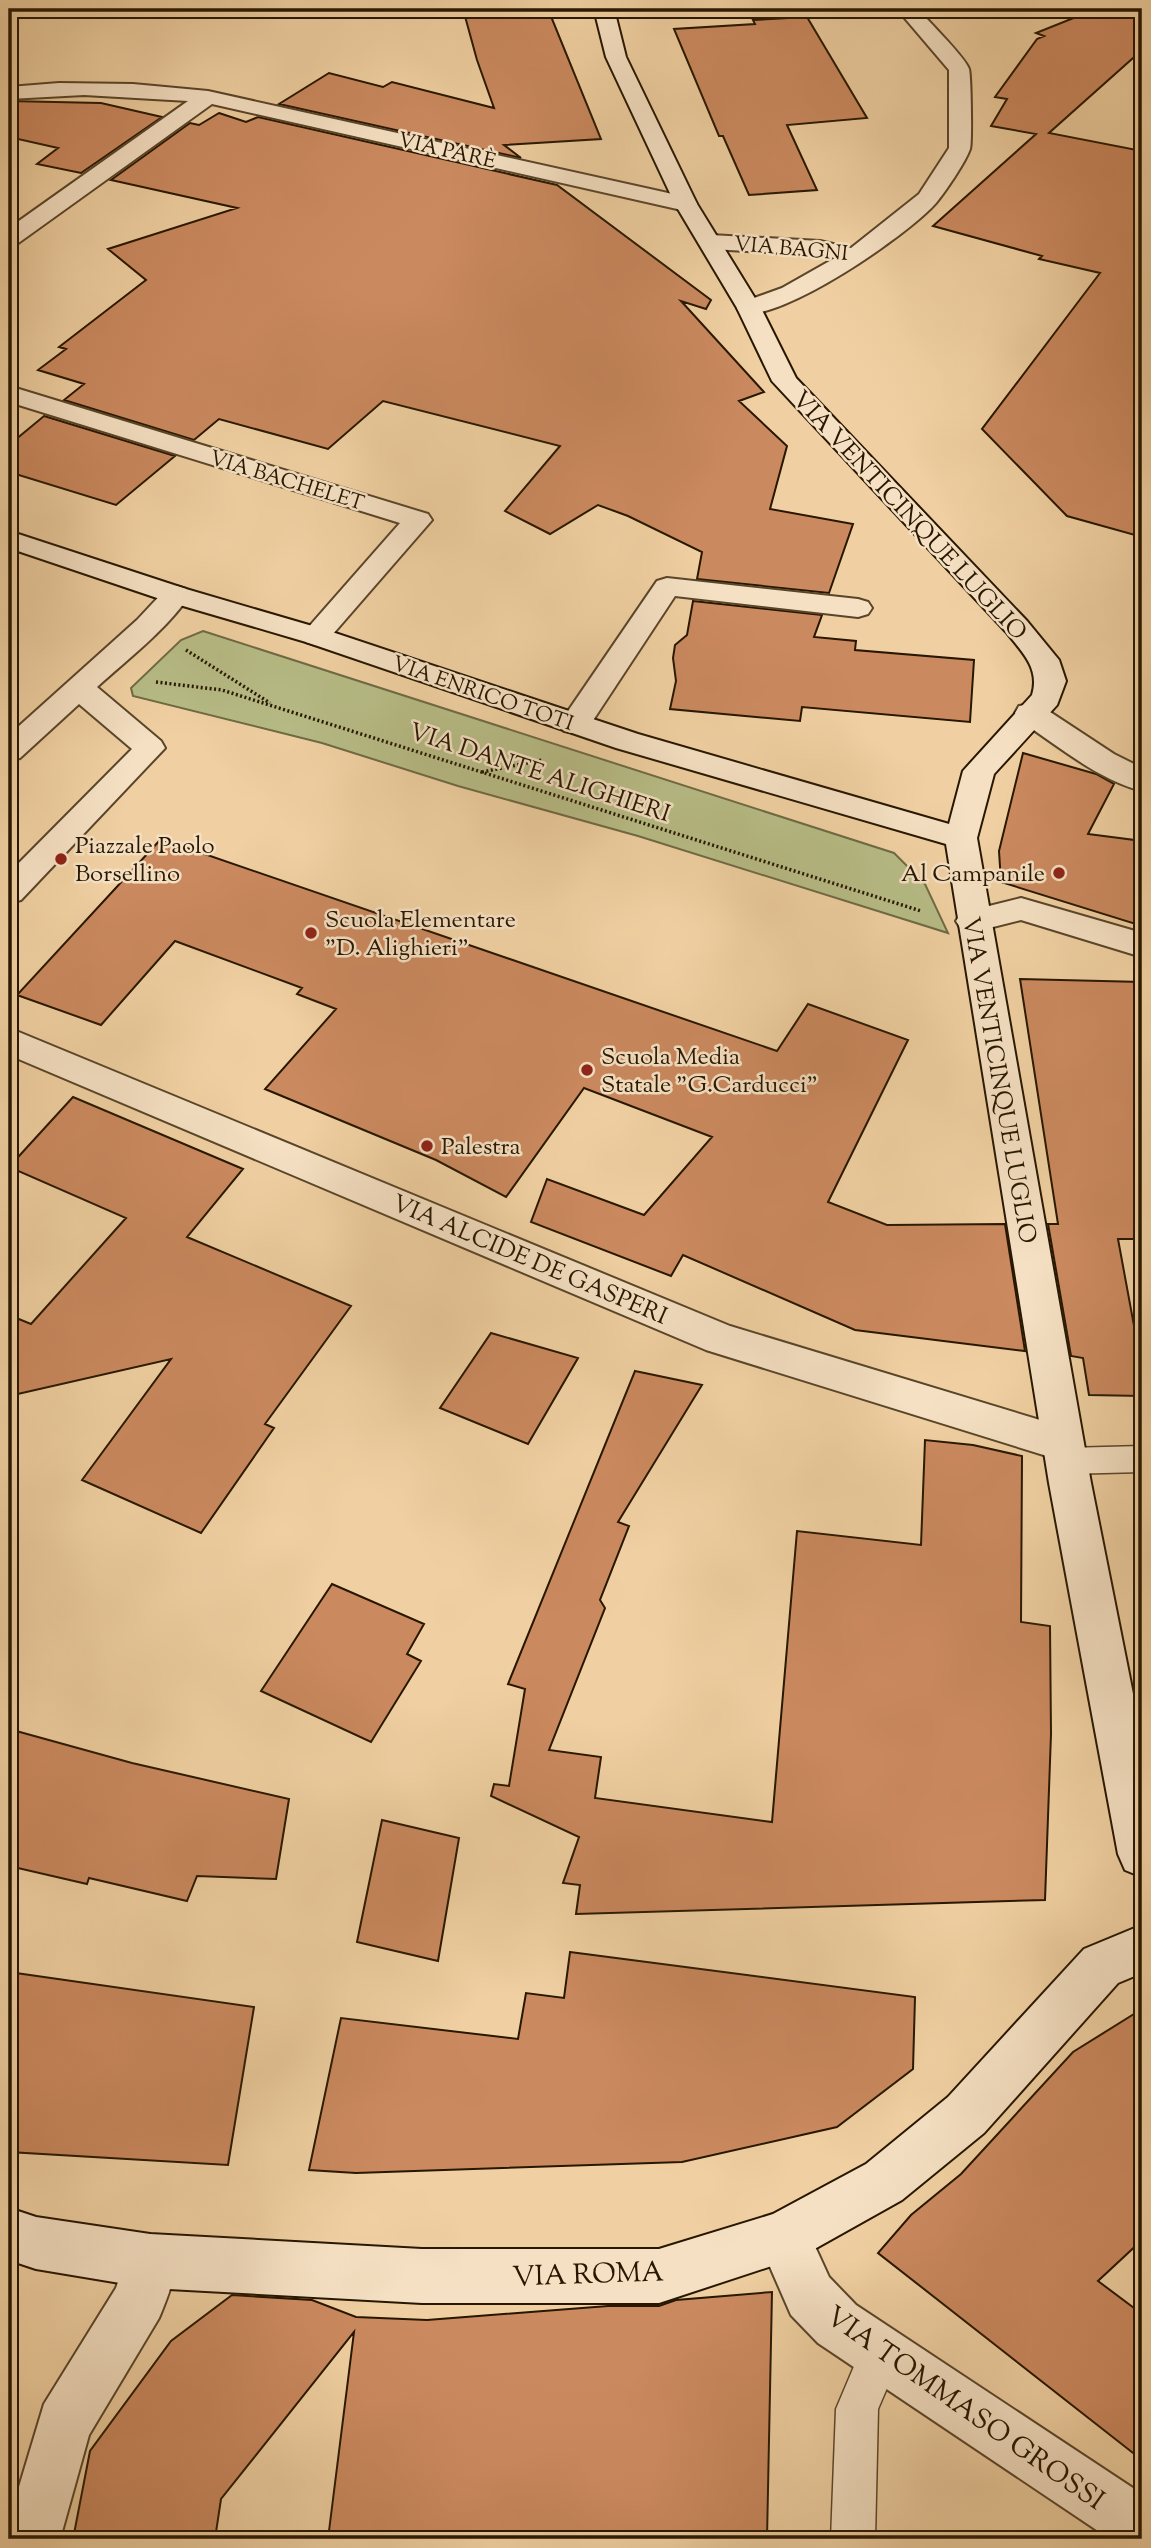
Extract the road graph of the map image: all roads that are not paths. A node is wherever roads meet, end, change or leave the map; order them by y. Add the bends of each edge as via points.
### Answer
1 (604, 9) edge
2 (907, 9) edge
3 (9, 93) edge
4 (208, 97) junction
5 (686, 204) junction
6 (9, 239) edge
7 (711, 242) junction
8 (855, 256) junction
9 (749, 308) junction
10 (9, 394) edge
11 (9, 539) edge
12 (176, 595) junction
13 (858, 608) dead end
14 (316, 636) junction
15 (85, 681) junction
16 (1030, 713) junction
17 (575, 724) junction
18 (9, 751) edge
19 (1142, 781) edge
20 (961, 838) junction
21 (9, 892) edge
22 (973, 921) junction
23 (1142, 945) edge
24 (9, 1041) edge
25 (1064, 1452) junction
26 (1142, 1459) edge
27 (1142, 1854) edge
28 (1142, 1949) edge
29 (9, 2234) edge
30 (783, 2237) junction
31 (150, 2262) junction
32 (881, 2353) junction
33 (1142, 2528) edge
34 (32, 2539) edge
35 (853, 2539) edge

1 - 5 street, VIA VENTICINQUE LUGLIO via 616,57
2 - 8 street, VIA BAGNI via 959,69 960,148 927,199
3 - 4 street, VIA PARÈ via 133,89
4 - 5 street, VIA PARÈ
4 - 6 street
5 - 7 street, VIA VENTICINQUE LUGLIO
7 - 8 street, VIA BAGNI via 820,248
7 - 9 street, VIA VENTICINQUE LUGLIO
8 - 9 street via 792,293
9 - 16 street, VIA VENTICINQUE LUGLIO via 786,381 1044,660 1051,681 1046,698
10 - 14 street, VIA BACHELET via 418,520
11 - 12 street, VIA ENRICO TOTI
12 - 14 street, VIA ENRICO TOTI
12 - 15 street
13 - 17 street via 667,587
14 - 17 street, VIA ENRICO TOTI
15 - 18 street
15 - 21 street via 150,748
16 - 19 street
16 - 20 street, VIA VENTICINQUE LUGLIO via 979,771
17 - 20 street, VIA ENRICO TOTI
20 - 22 street, VIA VENTICINQUE LUGLIO
22 - 23 street via 1021,909
22 - 25 street, VIA VENTICINQUE LUGLIO
24 - 25 street, VIA ALCIDE DE GASPERI via 720,1339
25 - 26 lane
25 - 27 street, VIA VENTICINQUE LUGLIO
28 - 30 street, VIA ROMA via 1101,1966 966,2115 894,2173
29 - 31 street, VIA ROMA via 36,2243
30 - 31 street, VIA ROMA via 659,2276 422,2276
30 - 32 street, VIA TOMMASO GROSSI via 810,2296 837,2323
31 - 34 street via 140,2299 64,2424
32 - 33 street, VIA TOMMASO GROSSI
32 - 35 lane via 857,2409

